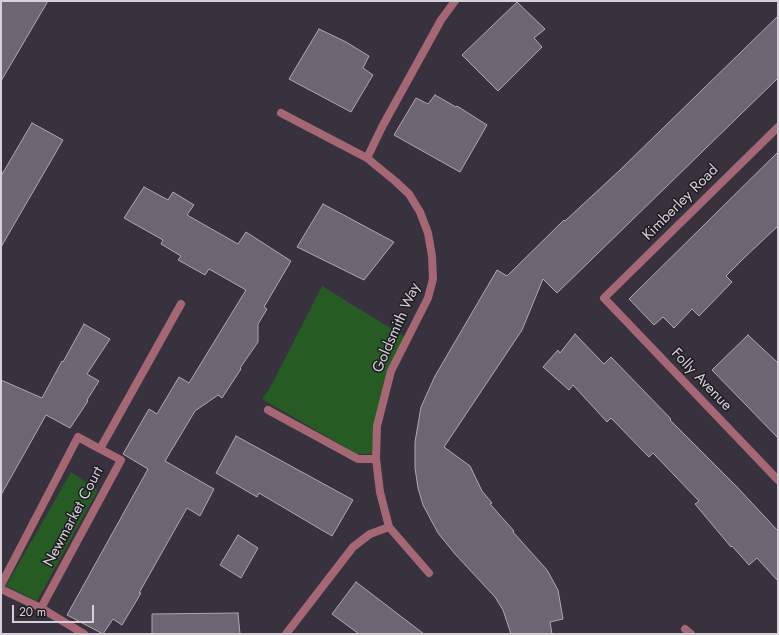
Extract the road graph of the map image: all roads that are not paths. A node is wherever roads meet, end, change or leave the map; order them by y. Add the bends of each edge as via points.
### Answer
1 (455, 1) edge
2 (281, 113) dead end
3 (778, 127) edge
4 (367, 158) junction
5 (604, 298) joint
6 (181, 304) dead end
7 (268, 410) dead end
8 (100, 449) junction
9 (376, 460) junction
10 (778, 480) edge
11 (389, 527) junction
12 (429, 573) dead end
13 (1, 585) edge
14 (1, 589) edge
15 (41, 608) junction
16 (84, 634) edge
17 (286, 634) edge

1 - 4 street via 441,20
2 - 4 street, Goldsmith Way
3 - 5 street, Kimberley Road
4 - 9 street, Goldsmith Way via 409,194 420,212 428,234 433,279 428,298 391,371 377,426
5 - 10 street, Folly Avenue
6 - 8 street, Newmarket Court
7 - 9 street via 358,459
8 - 13 street, Newmarket Court via 78,437
8 - 15 street, Newmarket Court via 121,460
9 - 11 street, Goldsmith Way via 380,492
11 - 12 street, Goldsmith Way
11 - 17 street via 370,534 353,547
14 - 15 street
15 - 16 street

